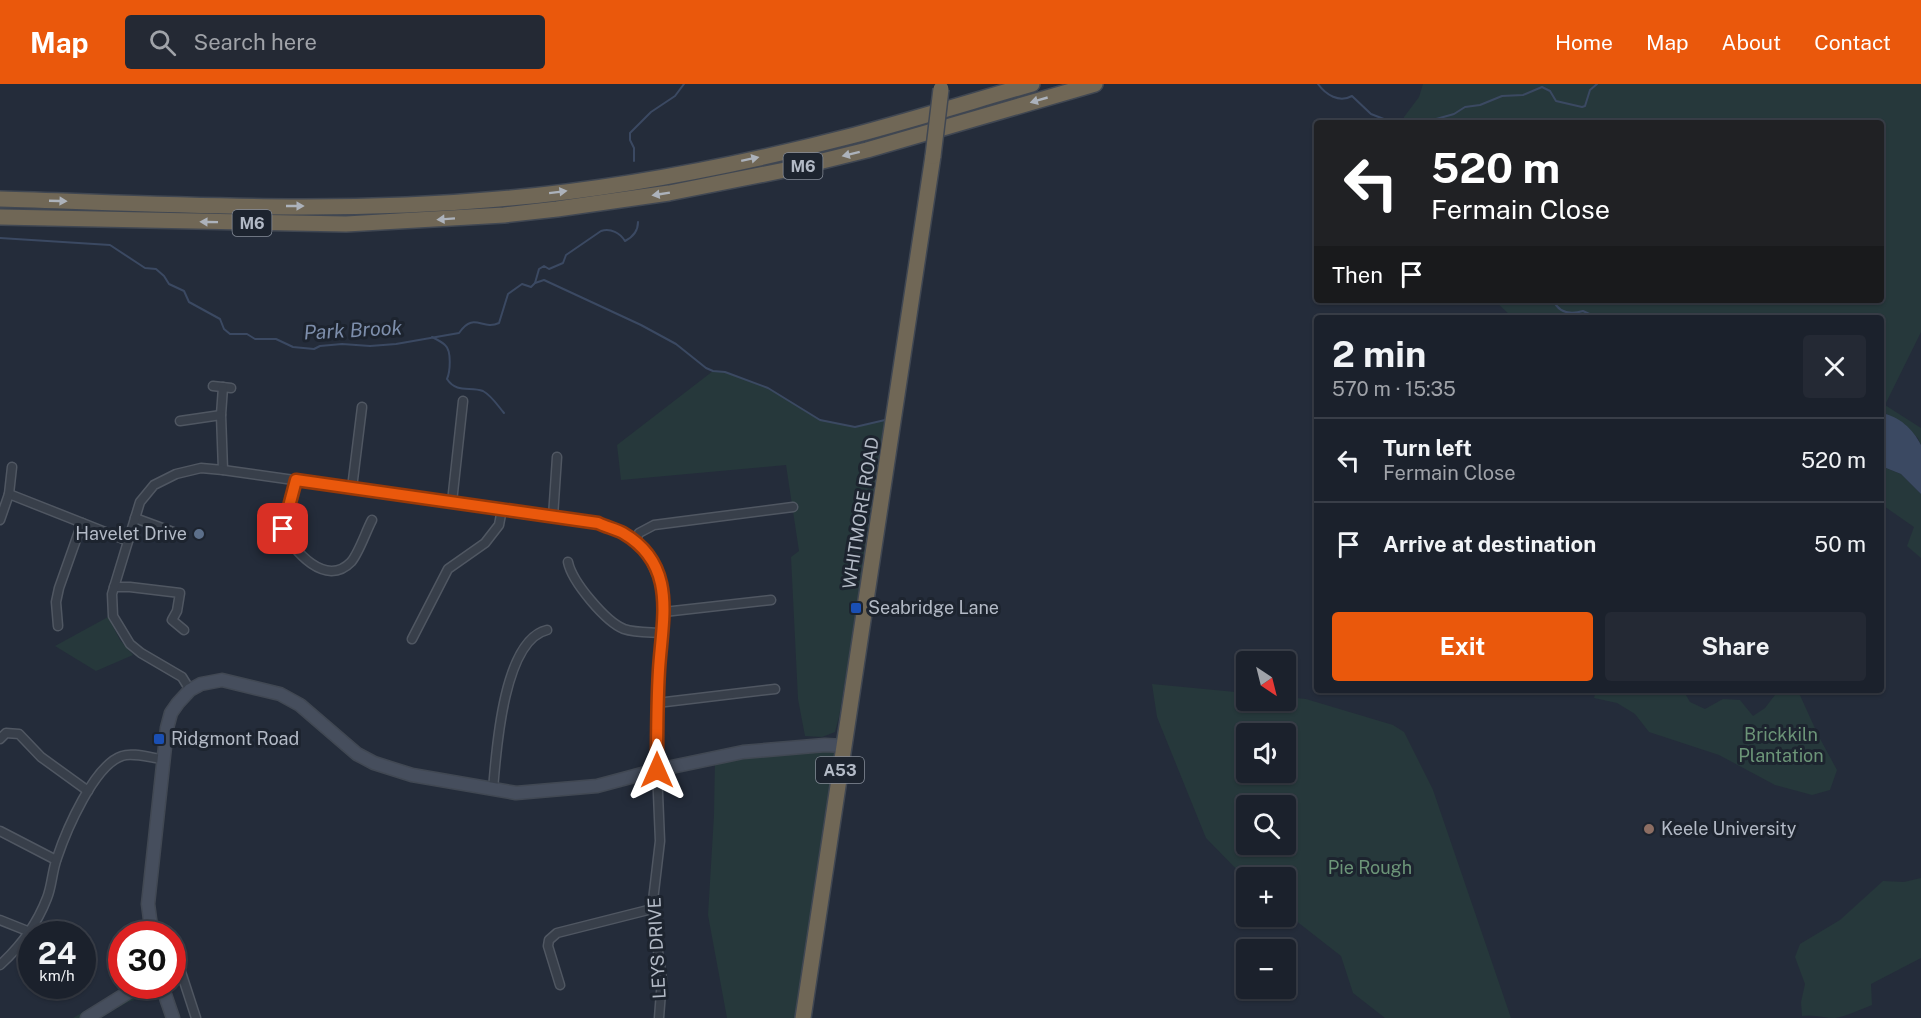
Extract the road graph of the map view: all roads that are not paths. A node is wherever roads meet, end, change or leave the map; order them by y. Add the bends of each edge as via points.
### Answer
1 (1032, 84) edge
2 (1095, 84) edge
3 (942, 87) edge
4 (0, 199) edge
5 (0, 217) edge
6 (222, 387) dead end
7 (463, 401) dead end
8 (362, 407) dead end
9 (221, 415) junction
10 (180, 421) dead end
11 (557, 457) dead end
12 (12, 467) dead end
13 (223, 470) junction
14 (296, 480) junction
15 (352, 488) junction
16 (9, 494) junction
17 (452, 502) junction
18 (793, 507) dead end
19 (502, 510) junction
20 (553, 517) junction
21 (135, 518) junction
22 (0, 520) edge
23 (372, 520) dead end
24 (82, 523) junction
25 (173, 532) dead end
26 (128, 541) junction
27 (635, 542) junction
28 (568, 562) dead end
29 (114, 587) junction
30 (771, 600) dead end
31 (664, 612) junction
32 (58, 626) dead end
33 (184, 630) dead end
34 (547, 630) dead end
35 (662, 633) junction
36 (411, 639) dead end
37 (775, 689) dead end
38 (190, 690) junction
39 (657, 703) junction
40 (0, 739) edge
41 (844, 746) junction
42 (162, 759) junction
43 (657, 770) junction
44 (493, 790) junction
45 (88, 791) junction
46 (0, 831) edge
47 (56, 860) junction
48 (652, 909) junction
49 (0, 920) edge
50 (36, 921) edge
51 (150, 921) edge
52 (18, 927) edge
53 (18, 945) edge
54 (0, 965) edge
55 (560, 985) dead end
56 (186, 987) edge
57 (118, 999) edge
58 (166, 999) edge
59 (87, 1018) edge
60 (173, 1018) edge
61 (196, 1018) edge
62 (659, 1018) edge
63 (803, 1018) edge

4 -> 1 highway, M6 via 240,206 500,199 663,177 784,152
2 -> 5 highway, M6 via 790,169 669,193 557,209 346,224
3 - 41 highway, WHITMORE ROAD / A53, bridge
6 - 9 street
7 - 17 street
8 - 15 street
9 - 10 street
9 - 13 street
11 - 20 street
12 - 16 street
13 - 14 street
13 - 21 street via 201,468 154,485 140,502
14 - 15 street
14 - 23 street via 283,529 296,550 312,564 328,571 352,561
15 - 17 street
16 - 22 street
16 - 24 street
17 - 19 street
18 - 27 street via 654,525 639,533
19 - 20 street
19 - 36 street via 499,525 485,543 448,569
20 - 27 street via 598,523
21 - 25 street
21 - 26 street
24 - 26 street
24 - 32 street via 59,588
26 - 29 street
27 - 31 street, LEYS DRIVE via 657,572
28 - 35 street via 578,585 622,628
29 - 33 street via 180,593 172,620
29 - 38 street via 113,616 130,644 182,677
30 - 31 street
31 - 35 street, LEYS DRIVE
34 - 44 street via 527,643 518,656 500,725
35 - 39 street, LEYS DRIVE
37 - 39 street
38 - 42 street via 171,713
38 - 44 street via 222,680 280,694 300,705 357,754 375,763 411,775
39 - 43 street, LEYS DRIVE
40 - 45 street via 6,733 19,734 41,757
41 - 43 street via 743,752
41 - 63 highway, WHITMORE ROAD / A53
42 - 45 street via 124,754 109,762
42 - 51 street via 148,904
43 - 44 street via 597,786 516,793
43 - 48 street, LEYS DRIVE via 660,841
45 - 47 street
46 - 47 street
47 - 50 street via 48,896
48 - 55 street via 557,933 548,945
48 - 62 street, LEYS DRIVE via 662,979
49 - 52 street
53 - 54 street
56 - 61 street
57 - 59 street
58 - 60 street

